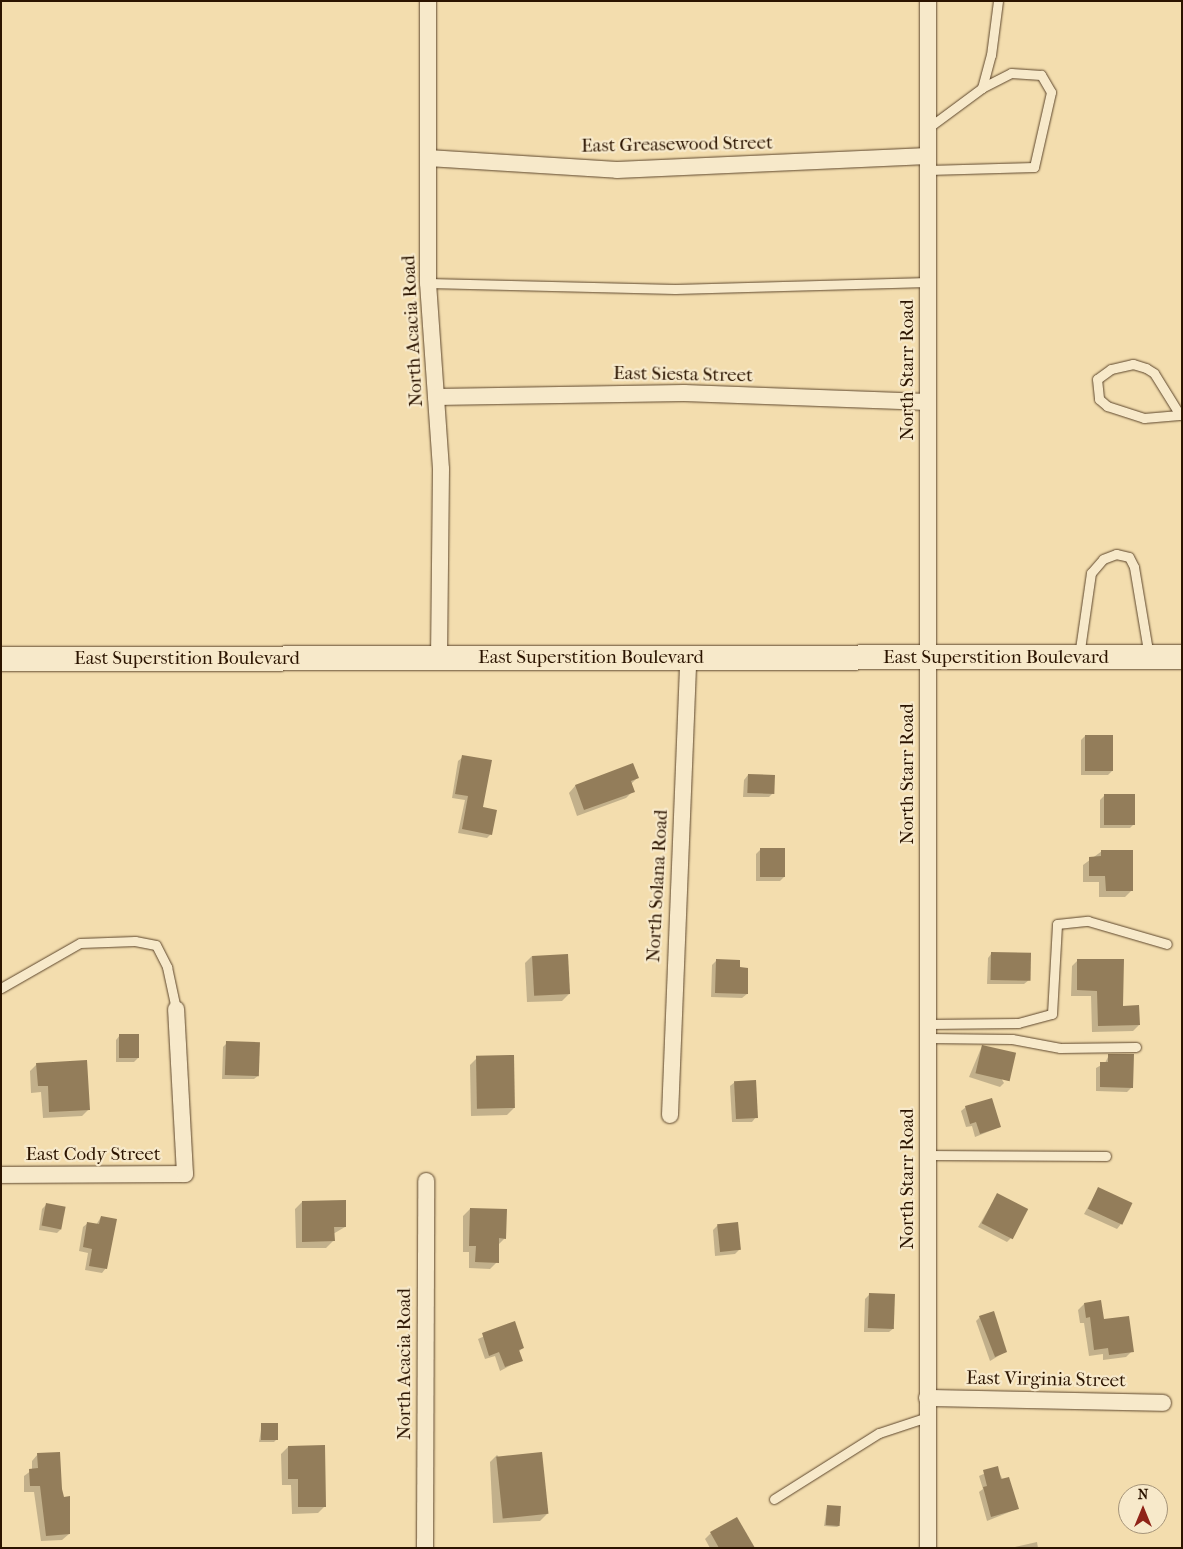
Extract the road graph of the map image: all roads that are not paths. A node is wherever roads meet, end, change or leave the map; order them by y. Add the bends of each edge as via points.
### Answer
1 (428, 1) edge
2 (928, 1) edge
3 (998, 1) edge
4 (982, 88) junction
5 (928, 128) junction
6 (428, 158) junction
7 (928, 163) junction
8 (928, 282) junction
9 (428, 283) junction
10 (436, 397) junction
11 (928, 402) junction
12 (1181, 415) edge
13 (1149, 657) junction
14 (1182, 657) edge
15 (688, 658) junction
16 (928, 658) junction
17 (1079, 658) junction
18 (1, 659) edge
19 (439, 659) junction
20 (1167, 944) dead end
21 (1, 988) edge
22 (176, 1009) joint
23 (928, 1031) junction
24 (1136, 1047) dead end
25 (670, 1116) dead end
26 (928, 1156) junction
27 (1106, 1156) dead end
28 (1, 1175) edge
29 (426, 1181) dead end
30 (927, 1398) junction
31 (1163, 1404) dead end
32 (927, 1417) junction
33 (774, 1499) dead end
34 (425, 1548) edge
35 (928, 1548) edge

1 - 6 street, North Acacia Road
2 - 5 street, North Starr Road
3 - 4 lane via 991,55
4 - 5 lane
4 - 7 lane via 1010,73 1041,75 1051,92 1034,167
5 - 7 street, North Starr Road
6 - 7 street, East Greasewood Street via 618,170
6 - 9 street, North Acacia Road
7 - 8 street, North Starr Road
8 - 9 lane via 675,289
8 - 11 street, North Starr Road
9 - 10 street, North Acacia Road
10 - 11 street, East Siesta Street via 684,393
10 - 19 street, North Acacia Road via 441,469
11 - 16 street, North Starr Road
12 - 12 lane via 1144,418 1107,406 1099,400 1097,379 1112,369 1133,364 1146,368 1154,373
13 - 14 main road, East Superstition Boulevard
13 - 17 main road, East Superstition Boulevard
13 - 17 lane via 1134,567 1129,557 1116,554 1103,558 1091,573
15 - 16 main road, East Superstition Boulevard
15 - 19 main road, East Superstition Boulevard
15 - 25 street, North Solana Road
16 - 17 main road, East Superstition Boulevard
16 - 23 street, North Starr Road
18 - 19 main road, East Superstition Boulevard
20 - 23 lane via 1088,921 1057,924 1052,1014 1018,1023
21 - 22 lane via 80,943 135,940 156,945 166,967
22 - 28 street, East Cody Street via 185,1174
23 - 24 lane via 1012,1039 1060,1048
23 - 26 street, North Starr Road
26 - 27 lane
26 - 30 street, North Starr Road
29 - 34 street, North Acacia Road
30 - 31 street, East Virginia Street
30 - 32 street, North Starr Road
32 - 33 lane via 879,1433
32 - 35 street, North Starr Road

